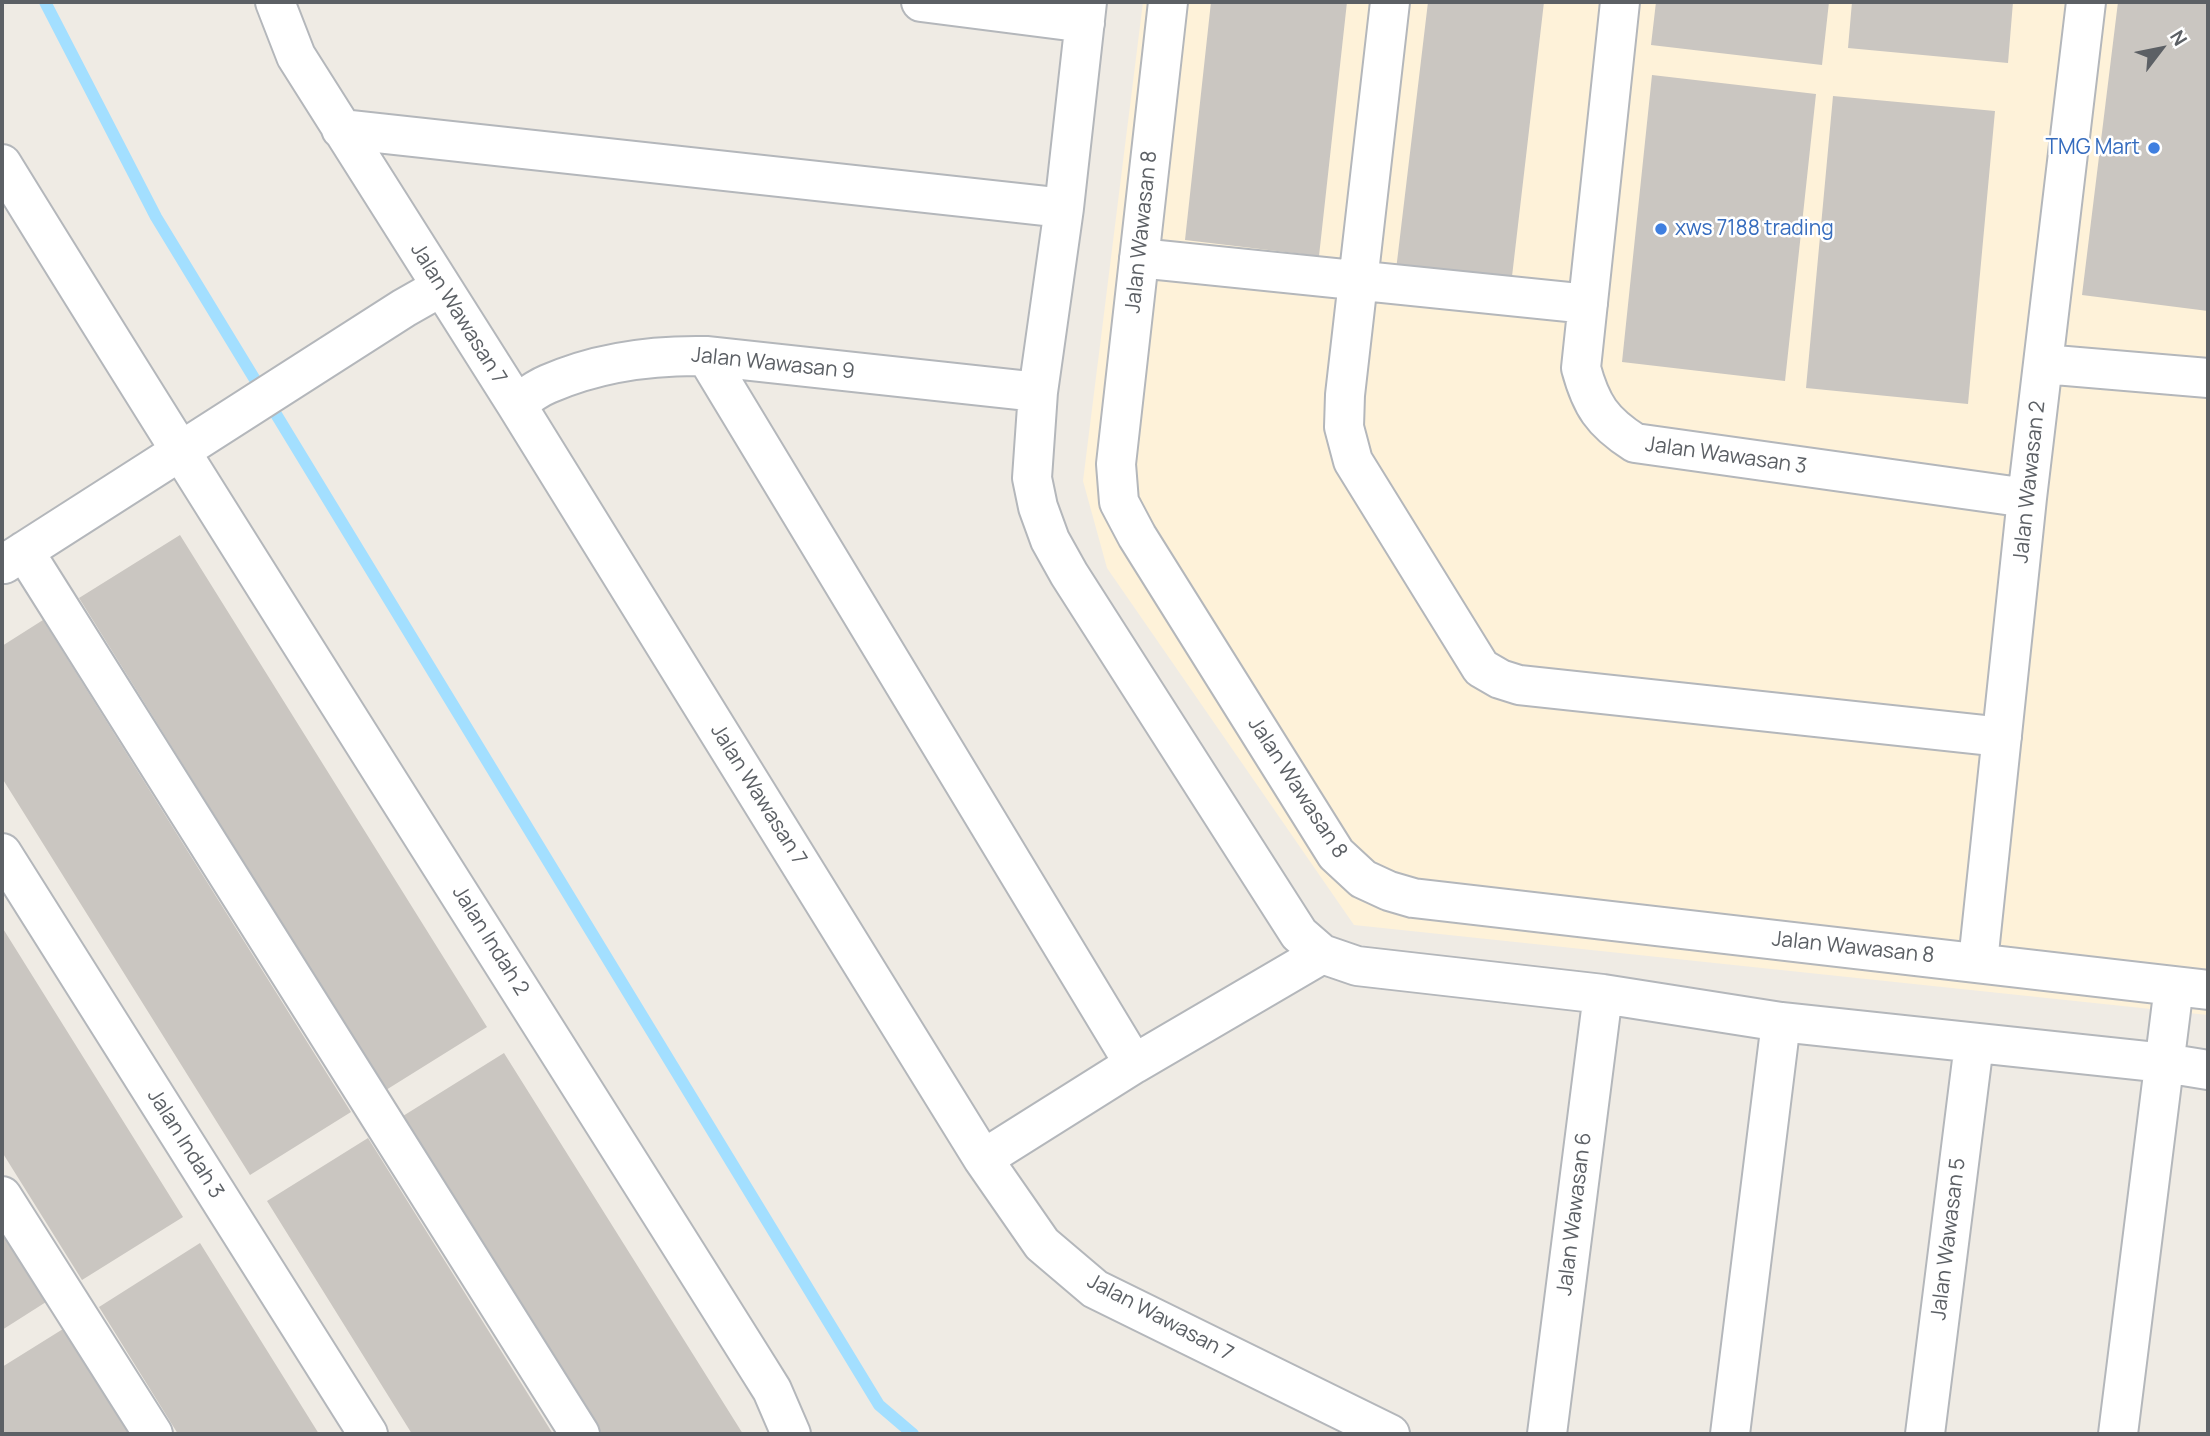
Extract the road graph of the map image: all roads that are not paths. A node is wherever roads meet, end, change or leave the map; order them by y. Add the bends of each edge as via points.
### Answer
1 (275, 2) edge
2 (921, 2) edge
3 (1168, 2) edge
4 (1390, 2) edge
5 (1620, 2) edge
6 (2085, 2) edge
7 (1086, 12) edge
8 (341, 129) junction
9 (2, 164) edge
10 (1064, 208) junction
11 (1139, 258) junction
12 (1358, 282) junction
13 (441, 287) junction
14 (1588, 304) junction
15 (706, 356) junction
16 (2043, 364) junction
17 (2208, 378) edge
18 (1038, 392) junction
19 (516, 404) junction
20 (192, 445) junction
21 (2027, 498) junction
22 (13, 558) edge
23 (2002, 737) junction
24 (2, 853) edge
25 (1322, 954) junction
26 (1978, 962) junction
27 (2191, 988) edge
28 (1603, 995) junction
29 (1781, 1022) junction
30 (1974, 1044) junction
31 (2165, 1063) junction
32 (1134, 1064) junction
33 (2208, 1070) edge
34 (983, 1159) junction
35 (2, 1196) edge
36 (153, 1434) edge
37 (368, 1434) edge
38 (580, 1434) edge
39 (791, 1434) edge
40 (1390, 1434) edge
41 (1546, 1434) edge
42 (1730, 1434) edge
43 (1925, 1434) edge
44 (2118, 1434) edge

1 - 8 street, Jalan Wawasan 7 via 296,56
2 - 7 street
3 - 11 street, Jalan Wawasan 8
4 - 12 street
5 - 14 street, Jalan Wawasan 3
6 - 16 street, Jalan Wawasan 2
7 - 10 street
8 - 10 street
8 - 13 street, Jalan Wawasan 7
9 - 20 street, Jalan Indah 2
10 - 18 street
11 - 12 street
11 - 26 street, Jalan Wawasan 8 via 1116,464 1119,502 1336,854 1363,878 1413,898
12 - 14 street
12 - 23 street via 1344,427 1353,461 1481,668 1520,685
13 - 19 street, Jalan Wawasan 7
13 - 20 street
14 - 21 street, Jalan Wawasan 3 via 1581,368 1587,392 1614,430 1635,443
15 - 18 street, Jalan Wawasan 9
15 - 19 street, Jalan Wawasan 9 via 666,355 607,364 546,384
15 - 32 street
16 - 17 street
16 - 21 street, Jalan Wawasan 2
18 - 25 street via 1032,478 1050,540 1280,906 1299,934
19 - 34 street, Jalan Wawasan 7
20 - 22 street
20 - 39 street, Jalan Indah 2 via 534,1010 765,1379
21 - 23 street, Jalan Wawasan 2
22 - 38 street
23 - 26 street, Jalan Wawasan 2
24 - 37 street, Jalan Indah 3
25 - 28 street via 1357,966
25 - 32 street
26 - 27 street, Jalan Wawasan 8
27 - 31 street
28 - 29 street
28 - 41 street, Jalan Wawasan 6
29 - 30 street
29 - 42 street
30 - 31 street
30 - 43 street, Jalan Wawasan 5
31 - 33 street
31 - 44 street
32 - 34 street
34 - 40 street, Jalan Wawasan 7 via 1042,1244 1095,1289
35 - 36 street

